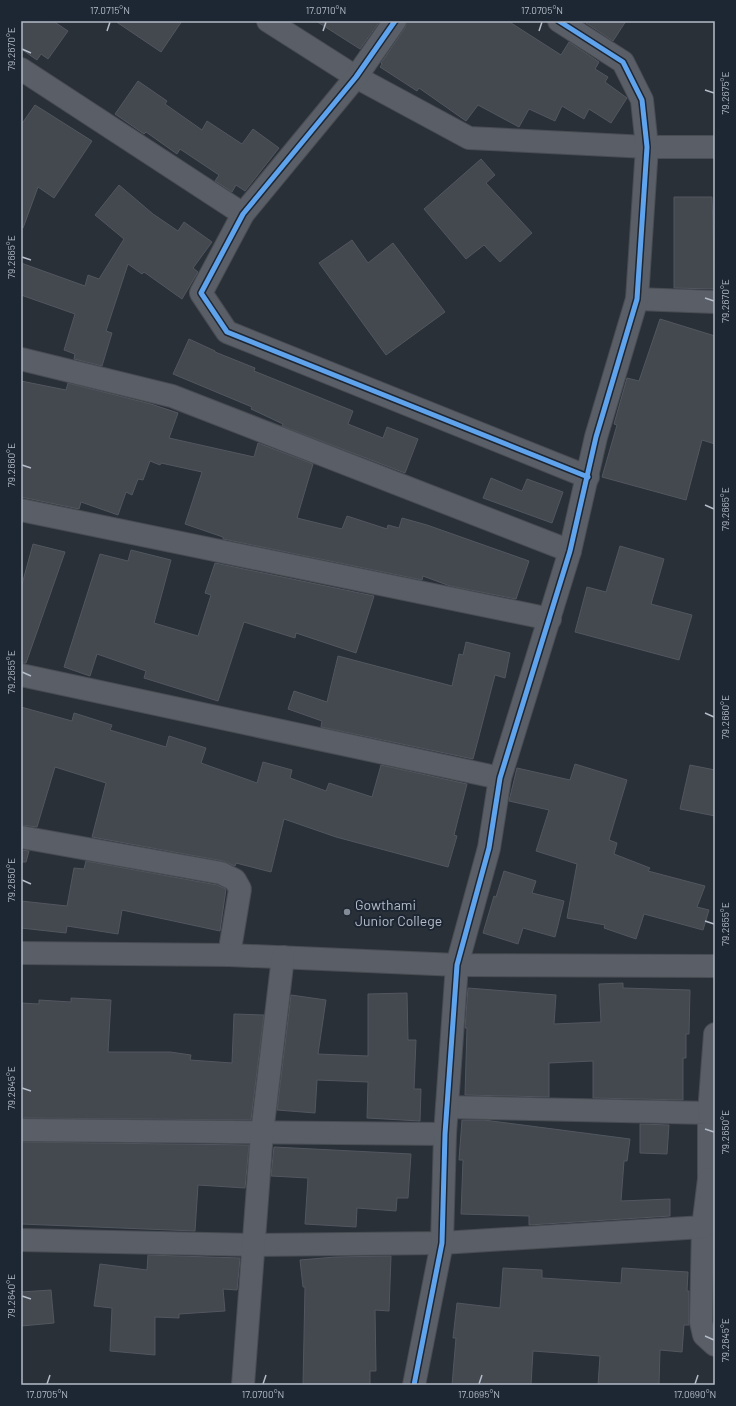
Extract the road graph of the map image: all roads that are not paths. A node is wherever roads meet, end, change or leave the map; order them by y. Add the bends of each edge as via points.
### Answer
1 (268, 21) edge
2 (395, 21) edge
3 (559, 21) edge
4 (21, 69) edge
5 (356, 77) junction
6 (647, 147) junction
7 (715, 147) edge
8 (243, 214) junction
9 (637, 299) junction
10 (715, 302) edge
11 (21, 359) edge
12 (588, 477) junction
13 (21, 510) edge
14 (570, 551) junction
15 (550, 619) junction
16 (21, 675) edge
17 (500, 778) junction
18 (21, 837) edge
19 (21, 953) edge
20 (229, 955) junction
21 (283, 957) junction
22 (457, 965) junction
23 (715, 966) edge
24 (715, 1034) edge
25 (447, 1107) junction
26 (709, 1113) junction
27 (21, 1130) edge
28 (262, 1133) junction
29 (445, 1134) junction
30 (712, 1179) edge
31 (703, 1227) junction
32 (21, 1240) edge
33 (442, 1243) junction
34 (254, 1245) junction
35 (715, 1345) edge
36 (243, 1385) edge
37 (414, 1385) edge

1 - 5 street
2 - 5 street
3 - 6 street via 623,62 642,100
4 - 8 street
5 - 6 street via 469,138
5 - 8 street
6 - 7 street
6 - 9 street
8 - 12 street via 201,293 227,332
9 - 10 street
9 - 12 street via 596,437
11 - 14 street via 172,396
12 - 14 street
13 - 15 street
14 - 15 street
15 - 17 street
16 - 17 street
17 - 22 street via 489,848
18 - 20 street via 221,873 235,880 240,889
19 - 20 street
20 - 21 street
21 - 22 street
21 - 28 street
22 - 23 street
22 - 25 street
24 - 26 street
25 - 26 street
25 - 29 street
26 - 30 street
27 - 28 street
28 - 29 street
28 - 34 street
29 - 33 street
30 - 31 street
31 - 33 street
31 - 35 street via 700,1322 704,1335
32 - 34 street
33 - 34 street
33 - 37 street
34 - 36 street

